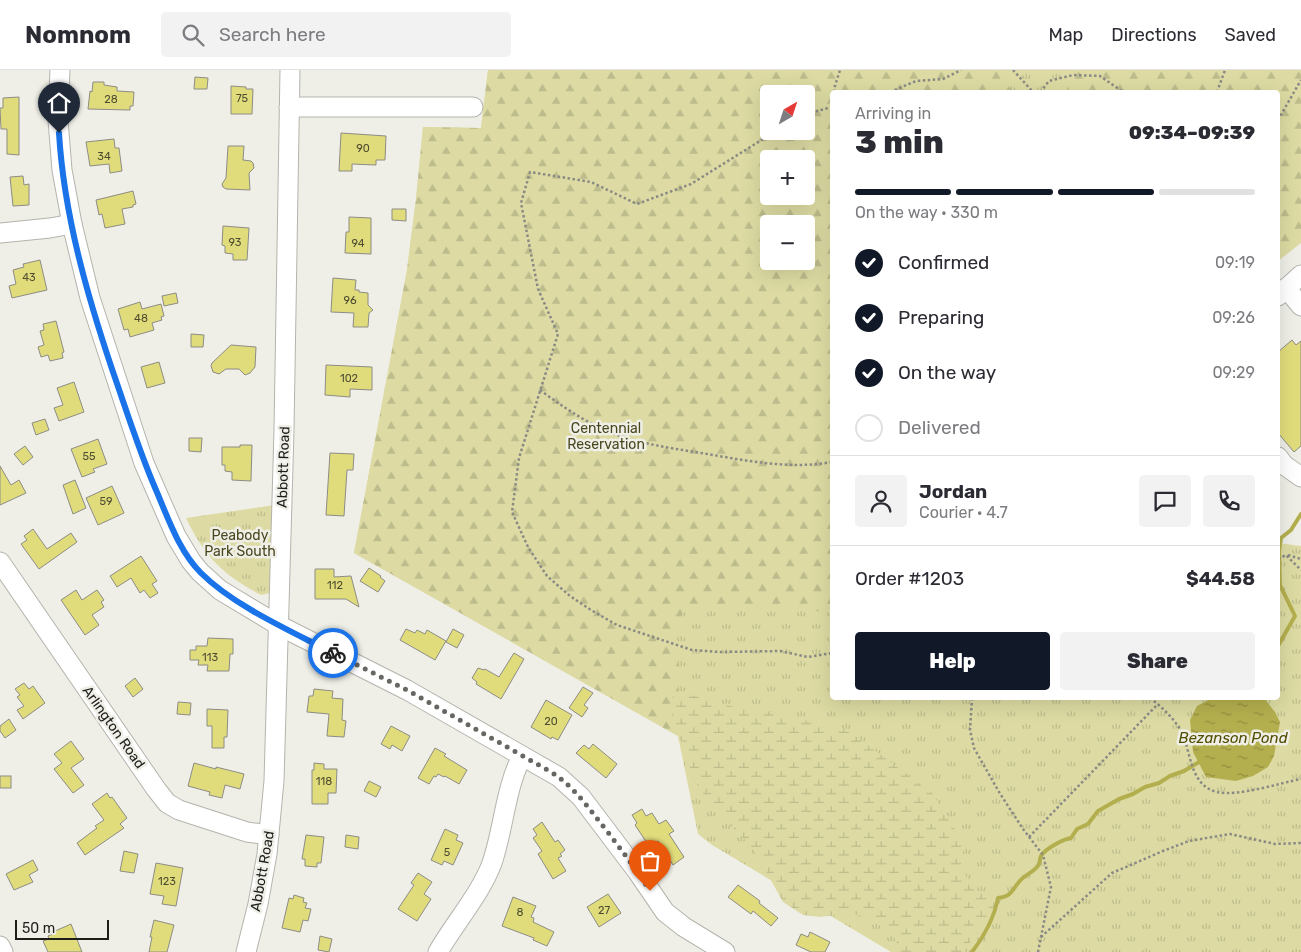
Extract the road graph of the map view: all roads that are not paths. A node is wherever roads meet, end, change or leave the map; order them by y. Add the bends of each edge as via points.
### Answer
1 (60, 70) edge
2 (290, 70) edge
3 (289, 107) junction
4 (473, 107) dead end
5 (72, 224) junction
6 (0, 233) edge
7 (1301, 275) edge
8 (1282, 292) edge
9 (1301, 306) edge
10 (1280, 459) edge
11 (1301, 477) edge
12 (0, 562) edge
13 (278, 625) junction
14 (522, 756) junction
15 (269, 835) junction
16 (0, 946) edge
17 (3, 952) edge
18 (246, 952) edge
19 (438, 952) edge
20 (725, 952) edge

1 - 5 street via 58,120
2 - 3 street, Abbott Road
3 - 4 street
3 - 13 street, Abbott Road
5 - 6 street
5 - 13 street via 95,318 144,463 176,536 191,561 216,586
7 - 8 street
8 - 9 street
10 - 11 street
12 - 15 street, Arlington Road via 167,803 186,813 247,832
13 - 14 street via 407,690
13 - 15 street, Abbott Road via 275,763
14 - 19 street via 512,778 498,843 488,872
14 - 20 street via 559,777 574,790 665,912
15 - 18 street, Abbott Road
16 - 17 street

